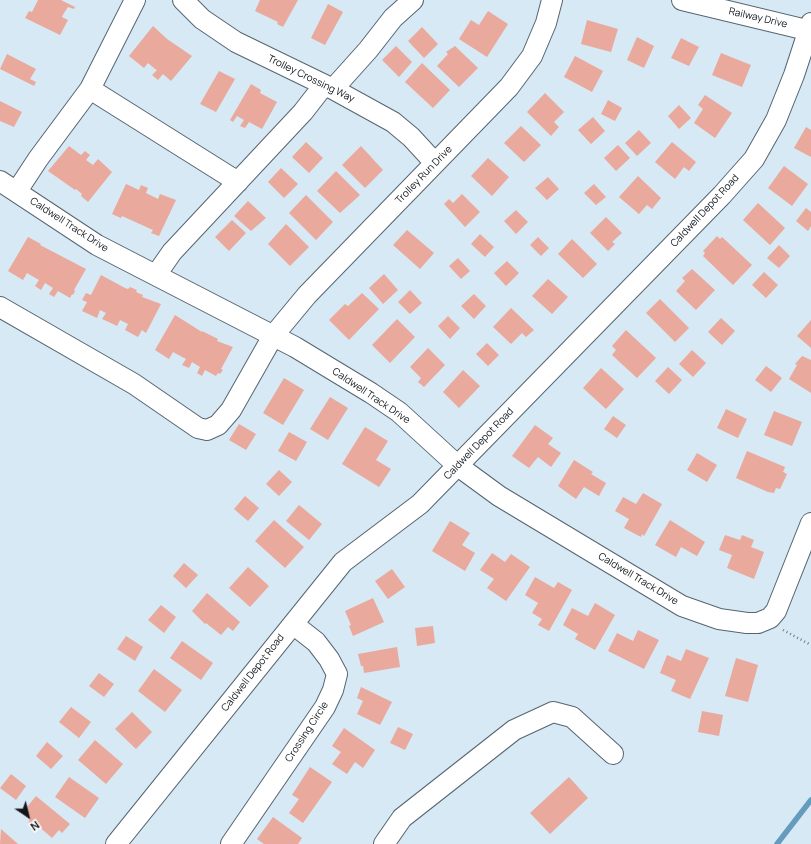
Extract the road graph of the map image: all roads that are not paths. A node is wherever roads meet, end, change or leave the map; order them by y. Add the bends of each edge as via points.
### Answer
1 (135, 0) edge
2 (183, 0) edge
3 (552, 0) edge
4 (682, 0) edge
5 (406, 2) edge
6 (810, 28) edge
7 (329, 87) junction
8 (90, 89) junction
9 (435, 163) junction
10 (0, 181) edge
11 (238, 182) junction
12 (17, 191) junction
13 (156, 275) junction
14 (0, 307) edge
15 (273, 336) junction
16 (458, 466) junction
17 (811, 523) edge
18 (292, 624) junction
19 (613, 754) dead end
20 (116, 844) edge
21 (231, 844) edge
22 (384, 844) edge

1 - 8 street
2 - 7 street, Trolley Crossing Way via 202,19 236,42
3 - 9 street, Trolley Run Drive via 546,23 532,56 509,87
4 - 6 street, Railway Drive
5 - 7 street via 368,50
6 - 16 street, Caldwell Depot Road via 776,120 754,159
7 - 9 street, Trolley Crossing Way via 393,122 412,137
7 - 11 street
8 - 11 street
8 - 12 street
9 - 15 street, Trolley Run Drive via 308,295
10 - 12 street, Caldwell Track Drive
11 - 13 street via 172,252
12 - 13 street, Caldwell Track Drive via 97,245
13 - 15 street, Caldwell Track Drive
14 - 15 street, Trolley Run Drive via 134,384 198,428 207,430 218,424 231,410
15 - 16 street, Caldwell Track Drive via 399,412
16 - 17 street, Caldwell Track Drive via 499,496 682,606 719,619 764,620 776,611
16 - 18 street, Caldwell Depot Road via 420,504 343,562
18 - 20 street, Caldwell Depot Road
18 - 21 street, Crossing Circle via 316,642 329,658 337,674 333,690 325,707
19 - 22 street via 572,717 553,712 514,730 402,818

